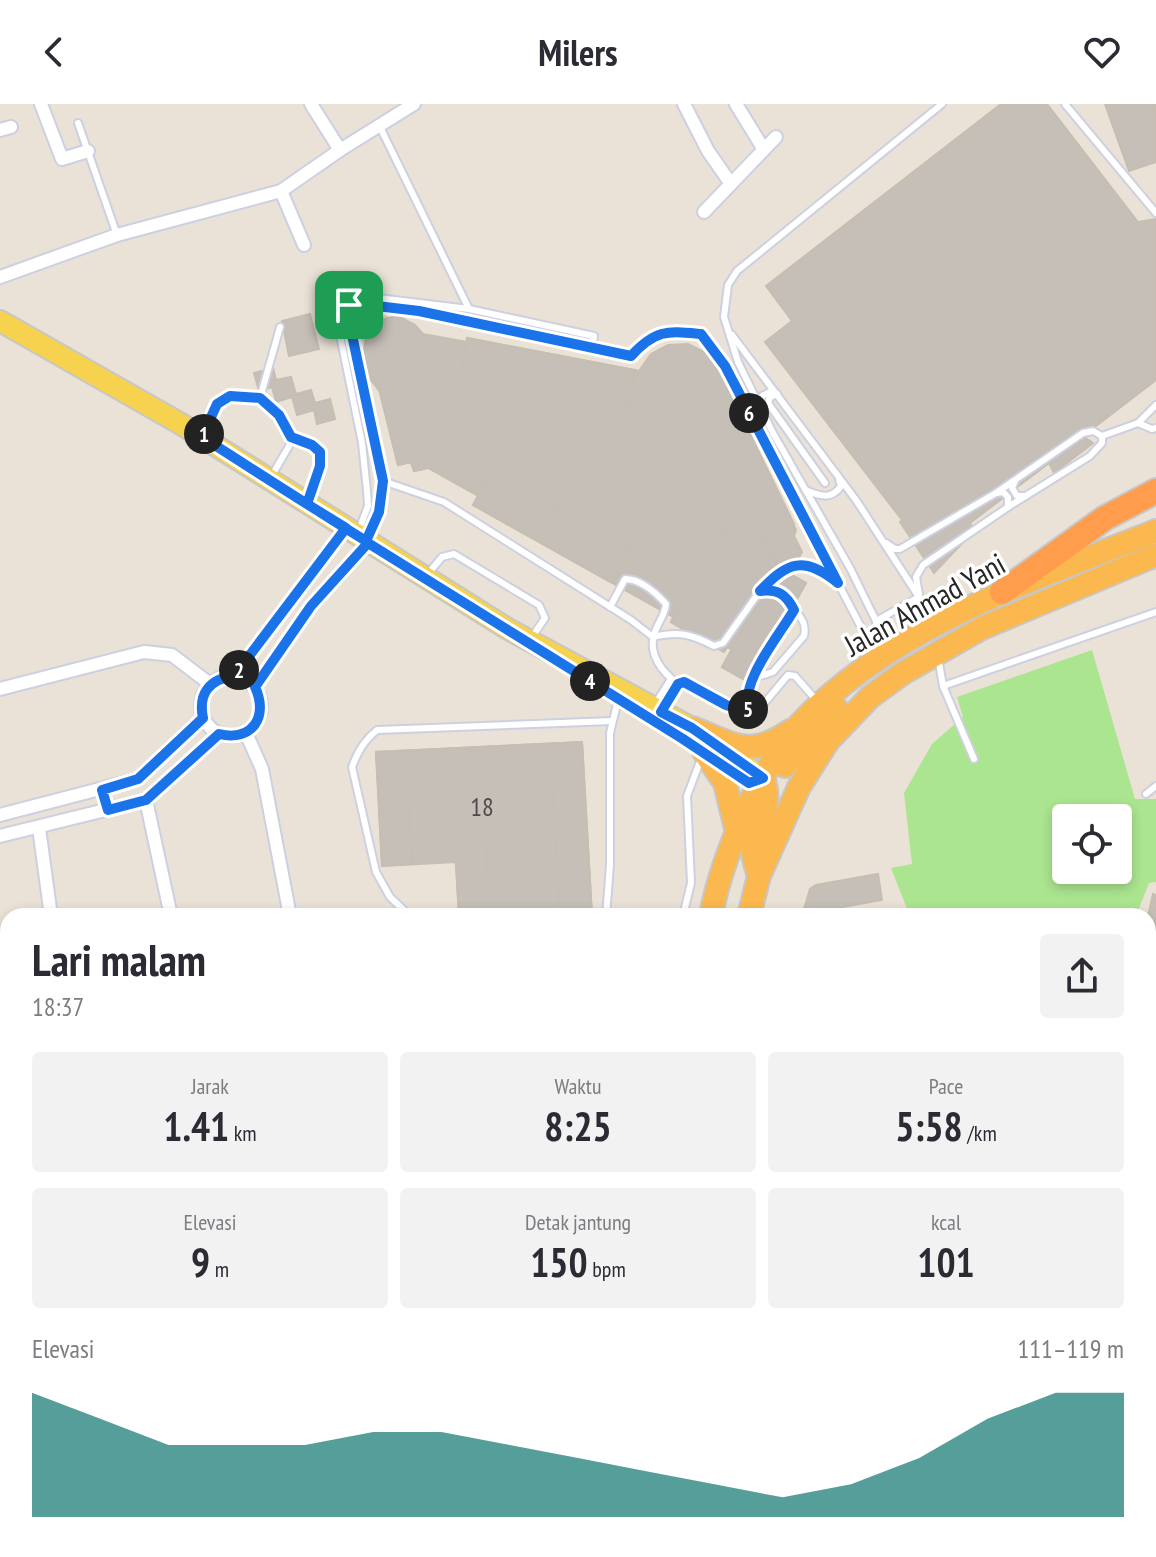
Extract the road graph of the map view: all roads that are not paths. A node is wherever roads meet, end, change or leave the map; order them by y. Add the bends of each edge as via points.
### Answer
1 (41, 104) edge
2 (311, 104) edge
3 (414, 104) edge
4 (684, 104) edge
5 (736, 104) edge
6 (942, 104) edge
7 (1065, 104) edge
8 (78, 123) dead end
9 (379, 125) junction
10 (776, 137) dead end
11 (763, 148) junction
12 (340, 150) junction
13 (88, 151) junction
14 (731, 184) junction
15 (281, 191) junction
16 (704, 212) dead end
17 (1156, 212) edge
18 (117, 235) junction
19 (304, 245) dead end
20 (0, 277) edge
21 (469, 309) junction
22 (0, 321) edge
23 (280, 327) dead end
24 (728, 329) junction
25 (592, 348) junction
26 (777, 394) junction
27 (260, 398) junction
28 (1156, 405) edge
29 (763, 411) junction
30 (1138, 423) junction
31 (1156, 428) edge
32 (1102, 436) junction
33 (202, 437) junction
34 (291, 437) junction
35 (836, 472) junction
36 (1020, 476) junction
37 (269, 480) junction
38 (383, 481) junction
39 (825, 483) dead end
40 (806, 490) junction
41 (1156, 491) edge
42 (996, 493) junction
43 (1028, 494) junction
44 (307, 504) junction
45 (1008, 507) junction
46 (1156, 531) edge
47 (359, 537) junction
48 (883, 541) junction
49 (1156, 555) edge
50 (426, 579) junction
51 (838, 583) junction
52 (760, 591) junction
53 (1002, 592) junction
54 (919, 597) junction
55 (610, 607) junction
56 (1156, 612) edge
57 (790, 617) junction
58 (876, 621) junction
59 (933, 628) junction
60 (653, 637) junction
61 (529, 641) junction
62 (938, 653) junction
63 (879, 658) junction
64 (234, 676) junction
65 (751, 679) junction
66 (675, 681) junction
67 (210, 684) junction
68 (943, 686) junction
69 (255, 687) junction
70 (0, 689) edge
71 (618, 700) junction
72 (821, 705) junction
73 (657, 710) junction
74 (750, 713) junction
75 (203, 718) junction
76 (612, 721) junction
77 (798, 725) junction
78 (692, 728) junction
79 (246, 733) junction
80 (219, 734) junction
81 (704, 752) junction
82 (974, 759) dead end
83 (763, 778) junction
84 (1156, 786) edge
85 (102, 790) junction
86 (1146, 794) dead end
87 (146, 800) junction
88 (108, 810) junction
89 (0, 815) edge
90 (39, 828) junction
91 (737, 833) junction
92 (0, 836) edge
93 (759, 876) junction
94 (50, 908) edge
95 (169, 908) edge
96 (288, 908) edge
97 (402, 908) edge
98 (607, 908) edge
99 (685, 908) edge
100 (713, 908) edge
101 (751, 908) edge

1 - 13 street via 62,159
2 - 12 street
3 - 9 street
4 - 14 street
5 - 11 street
6 - 24 lane via 737,271 725,300
7 - 17 lane
8 - 13 lane
9 - 12 street
9 - 21 lane
10 - 11 street
11 - 14 street
12 - 15 street
13 - 18 lane
14 - 16 street
15 - 18 street
15 - 19 street
18 - 20 street
21 - 25 lane via 594,336
21 - 47 lane via 345,294 336,300 367,491
22 - 33 main road
23 - 27 lane
24 - 26 lane
24 - 29 lane
25 - 38 lane via 419,311 349,305
25 - 51 lane via 631,356 667,331 701,334 725,366
26 - 29 lane via 762,396
26 - 35 lane
26 - 39 lane via 768,403
27 - 33 lane via 230,396 217,404
27 - 34 lane via 279,415
28 - 30 lane
29 - 40 lane
30 - 31 lane
30 - 32 lane
32 - 36 lane via 1083,433
32 - 43 lane via 1097,451
33 - 37 main road
34 - 37 lane
34 - 44 lane via 315,446 321,456
35 - 40 lane via 841,486 832,495
35 - 48 lane
36 - 42 lane
36 - 43 lane via 1012,488 1017,496
37 - 44 main road
38 - 47 lane via 379,512
38 - 55 lane via 444,502
40 - 58 lane
41 - 53 highway via 1105,518
42 - 45 lane via 1008,497
42 - 48 lane via 900,549
43 - 45 lane
44 - 47 main road
45 - 54 lane via 923,565 916,577
46 - 53 highway, Jalan Ahmad Yani
47 - 50 main road
47 - 64 street
47 - 69 street
48 - 54 lane
49 - 62 highway, Jalan Ahmad Yani
50 - 61 main road
50 - 61 lane via 442,557 454,554 539,605 545,618
50 - 71 main road
51 - 52 lane via 822,571 791,565
51 - 63 lane
52 - 57 lane via 781,592 794,610
52 - 60 lane via 723,643 714,646 676,632
53 - 59 highway, Jalan Ahmad Yani
54 - 58 lane
54 - 59 lane
55 - 60 lane
55 - 60 lane via 625,579 649,588 666,604
56 - 68 lane
57 - 65 lane
57 - 65 lane via 798,614 802,619 804,636 773,672
58 - 63 lane
59 - 63 highway, Jalan Ahmad Yani
60 - 66 lane via 663,673
61 - 73 main road
62 - 68 lane
62 - 83 highway via 860,688 781,769
62 - 93 highway, Jalan Ahmad Yani via 870,697 828,741 799,787
63 - 72 highway, Jalan Ahmad Yani
64 - 67 street
64 - 69 street
65 - 74 lane via 746,701
66 - 73 lane
66 - 74 lane
67 - 70 street via 172,655 144,652
67 - 75 street via 203,694
68 - 82 lane
69 - 79 street via 261,712
71 - 76 lane
71 - 81 main road
72 - 74 lane via 788,675
72 - 77 highway, Jalan Ahmad Yani
73 - 78 main road
75 - 80 street
75 - 85 street via 138,779
76 - 97 lane via 377,730 357,752 352,767 376,872
76 - 98 lane
77 - 78 highway via 770,745 741,747
77 - 83 highway, Jalan Ahmad Yani
78 - 83 main road
79 - 80 street
79 - 96 street via 262,769
80 - 87 street
81 - 83 main road via 749,783
81 - 91 highway via 725,783
81 - 99 lane via 687,796 691,883
83 - 91 highway, Jalan Ahmad Yani
83 - 93 highway via 765,810 753,850
84 - 86 lane
85 - 88 street
85 - 89 street
87 - 88 street
87 - 95 street
88 - 90 street
90 - 92 street
90 - 94 street
91 - 100 highway, Jalan Ahmad Yani
93 - 101 highway, Jalan Ahmad Yani

